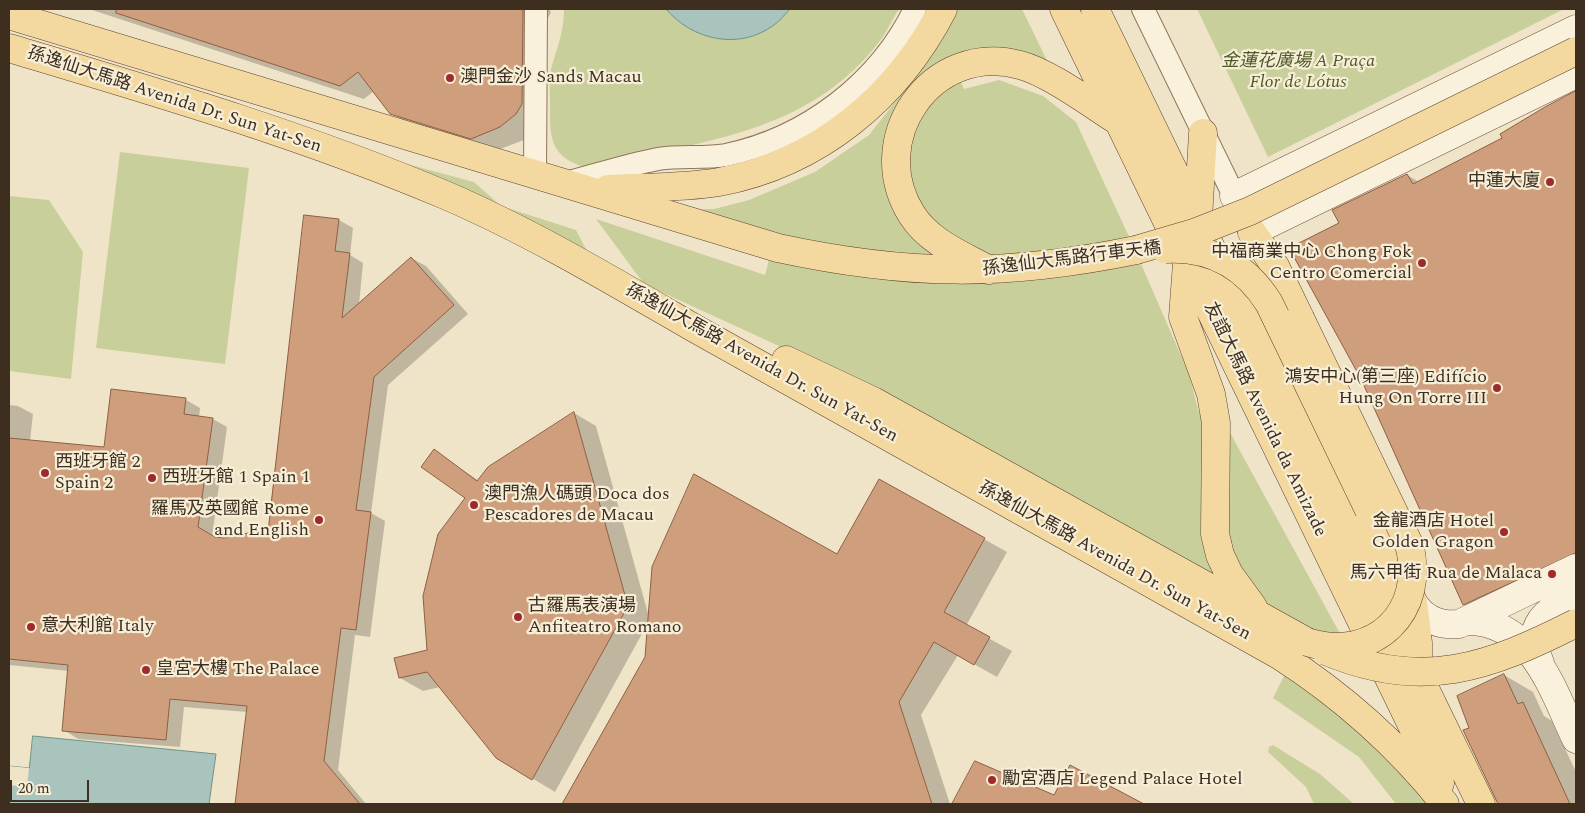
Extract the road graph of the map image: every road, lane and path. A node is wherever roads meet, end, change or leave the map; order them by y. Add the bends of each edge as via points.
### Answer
1 (536, 9) edge
2 (915, 9) edge
3 (943, 9) edge
4 (1064, 9) edge
5 (1095, 9) edge
6 (1143, 9) edge
7 (9, 15) edge
8 (1576, 29) edge
9 (9, 48) edge
10 (1576, 52) edge
11 (1576, 74) edge
12 (1118, 121) junction
13 (1203, 133) junction
14 (535, 174) junction
15 (1276, 175) junction
16 (578, 186) junction
17 (1234, 196) junction
18 (1294, 212) junction
19 (1198, 221) junction
20 (1252, 232) junction
21 (778, 248) joint
22 (1136, 250) junction
23 (1187, 263) junction
24 (988, 270) junction
25 (604, 275) junction
26 (1576, 568) edge
27 (1576, 595) edge
28 (1413, 602) junction
29 (1469, 621) junction
30 (1271, 622) junction
31 (1576, 623) edge
32 (1307, 642) junction
33 (1541, 666) junction
34 (1418, 674) junction
35 (1576, 739) edge
36 (1445, 804) edge
37 (1450, 804) edge
38 (1481, 804) edge

1 - 14 street
2 - 16 street via 890,49 861,83 827,111 789,134 726,155 660,159
3 - 16 main road via 919,50 889,89 832,137 789,160 742,176 694,185
4 - 12 main road, 友誼大馬路 Avenida da Amizade
5 - 19 main road, 友誼大馬路 Avenida da Amizade
6 - 13 street
7 - 14 main road, 孫逸仙大馬路 Avenida Dr. Sun Yat-Sen
8 - 15 street
9 - 25 main road, 孫逸仙大馬路 Avenida Dr. Sun Yat-Sen via 220,111 348,157 445,195
10 - 22 main road, bridge via 1250,211 1194,233
11 - 18 street
12 - 23 main road, 友誼大馬路 Avenida da Amizade
12 - 24 main road via 1050,79 1020,65 996,62 956,69 929,86 918,98 897,141 896,173 900,188 913,217 936,240
13 - 17 street
13 - 19 main road
14 - 16 main road, 孫逸仙大馬路 Avenida Dr. Sun Yat-Sen
15 - 17 street
15 - 18 street via 1275,193 1286,208
16 - 21 main road, 孫逸仙大馬路 Avenida Dr. Sun Yat-Sen
17 - 20 street
18 - 20 street
19 - 34 main road, 友誼大馬路 Avenida da Amizade
20 - 32 main road, bridge via 1275,266 1409,544 1414,569 1405,606 1380,634 1369,641 1344,647
21 - 24 main road, 孫逸仙大馬路行車天橋 via 837,261 896,268
22 - 24 main road, 孫逸仙大馬路行車天橋 via 1077,262
22 - 28 main road, 孫逸仙大馬路行車天橋, bridge via 1179,248 1214,255 1231,263 1259,287
23 - 30 main road via 1183,317 1211,394 1216,423 1215,534 1228,574 1254,608
23 - 37 main road, 友誼大馬路 Avenida da Amizade
25 - 30 main road via 873,401
25 - 36 main road, 孫逸仙大馬路 Avenida Dr. Sun Yat-Sen via 1279,655 1369,722
26 - 29 street
27 - 33 street via 1546,612 1538,625 1535,646
28 - 29 street via 1425,616 1438,623 1452,625
28 - 34 main road
29 - 33 street via 1492,625 1512,634
30 - 32 main road
31 - 32 main road, bridge via 1504,657 1449,670 1410,671 1373,666
33 - 35 street
34 - 38 main road, 友誼大馬路 Avenida da Amizade

